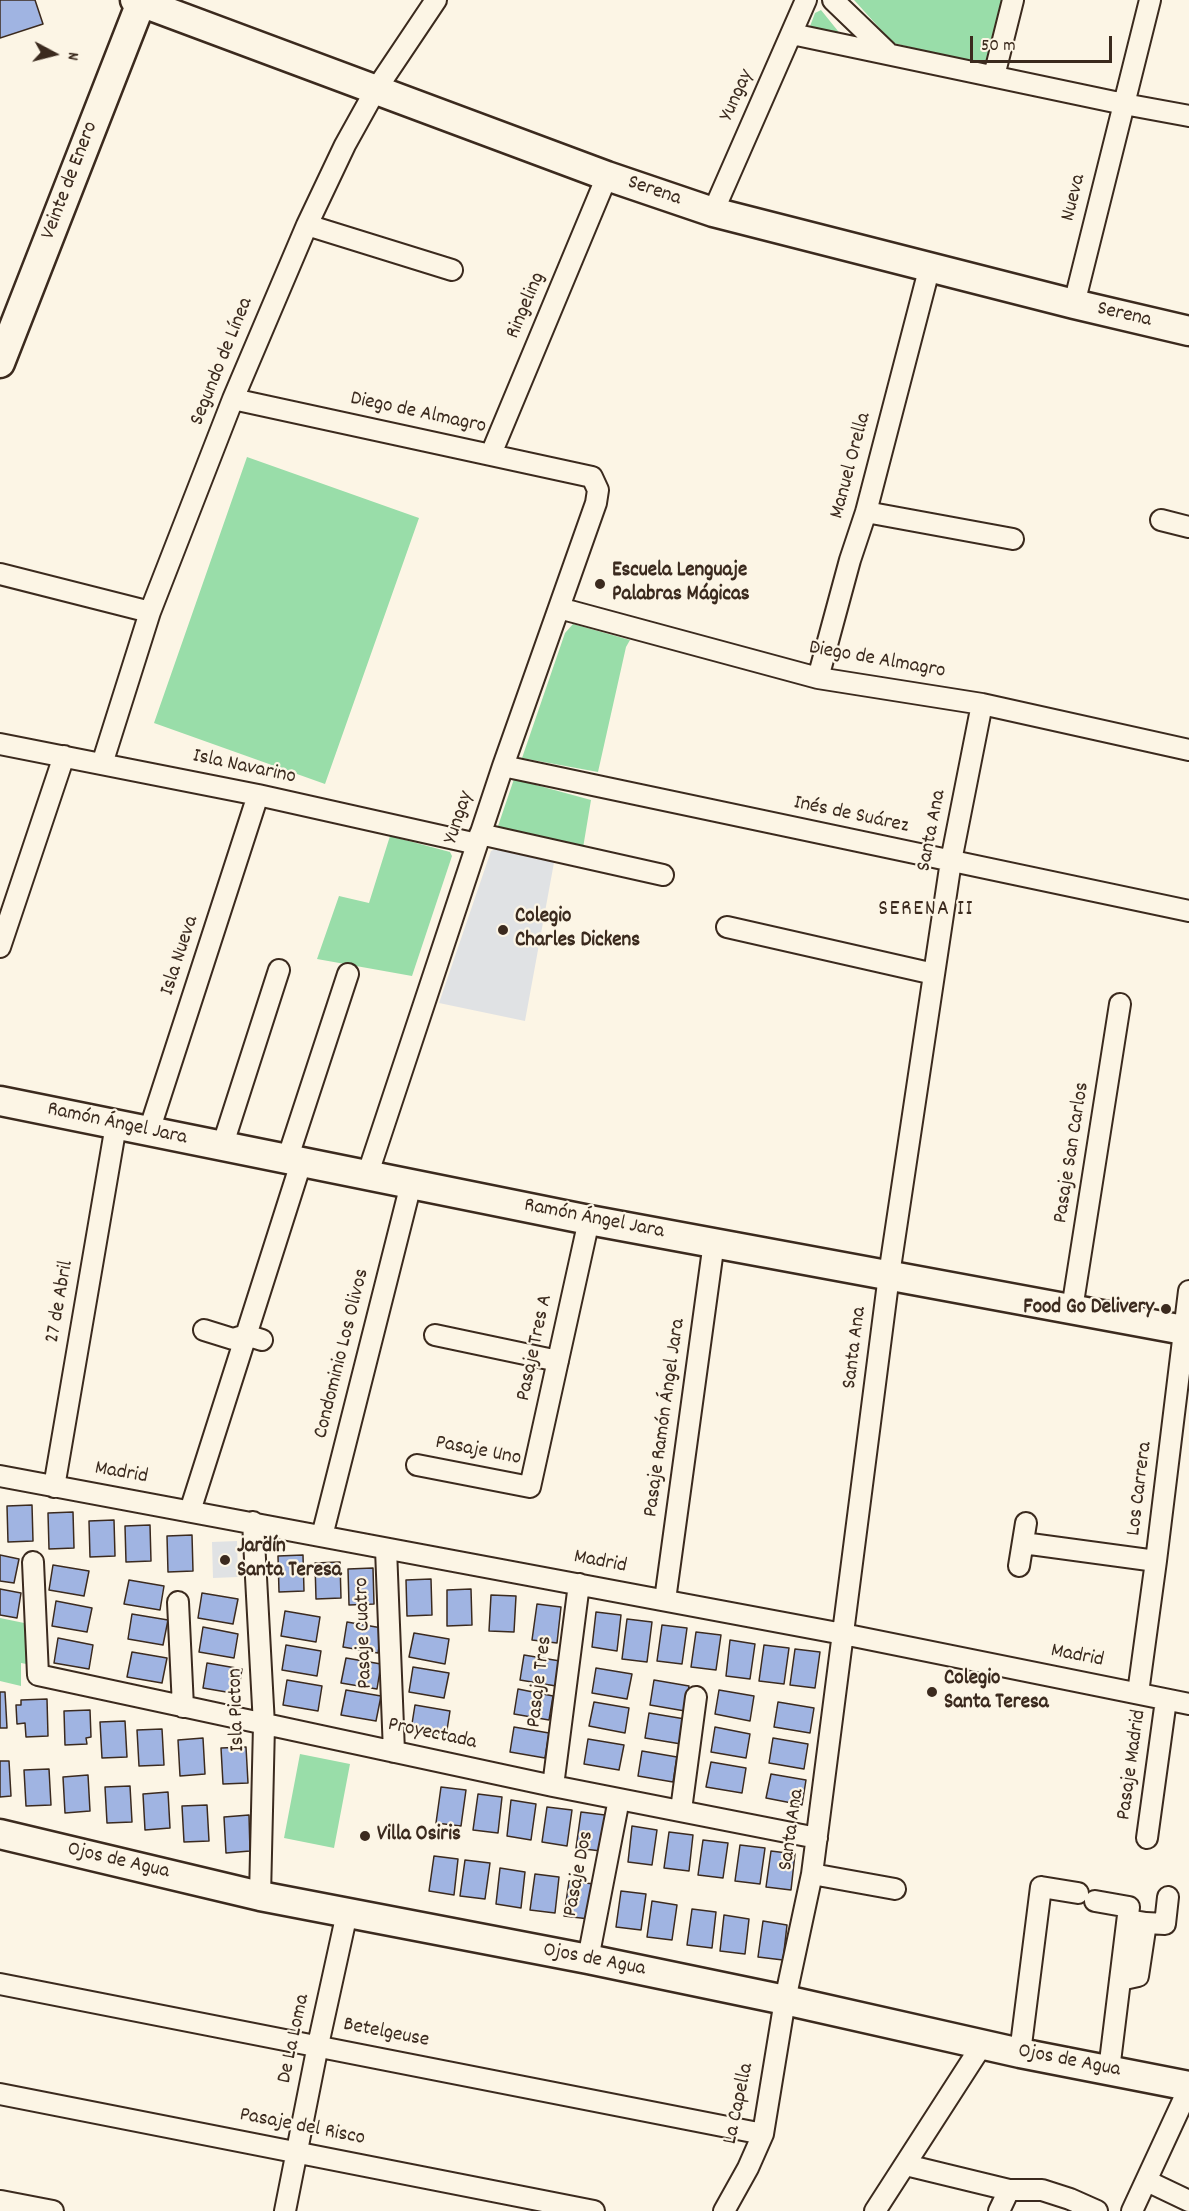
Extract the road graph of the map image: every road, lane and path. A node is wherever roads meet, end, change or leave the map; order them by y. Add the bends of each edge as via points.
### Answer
1 (436, 0) edge
2 (807, 0) edge
3 (833, 0) edge
4 (1013, 0) edge
5 (1150, 0) edge
6 (139, 1) edge
7 (792, 34) junction
8 (887, 52) junction
9 (994, 76) junction
10 (375, 91) junction
11 (1124, 104) junction
12 (1189, 116) edge
13 (607, 176) junction
14 (713, 212) junction
15 (307, 225) junction
16 (930, 266) junction
17 (452, 270) dead end
18 (1074, 304) junction
19 (1189, 331) edge
20 (0, 363) edge
21 (233, 399) junction
22 (491, 454) junction
23 (592, 477) joint
24 (866, 512) junction
25 (1161, 520) dead end
26 (1189, 527) edge
27 (1012, 539) dead end
28 (0, 574) edge
29 (559, 608) junction
30 (150, 612) junction
31 (818, 678) junction
32 (982, 704) junction
33 (0, 744) edge
34 (1189, 750) edge
35 (64, 756) junction
36 (102, 764) junction
37 (502, 766) junction
38 (258, 795) junction
39 (478, 839) junction
40 (951, 861) junction
41 (663, 875) dead end
42 (1189, 911) edge
43 (727, 927) dead end
44 (0, 947) edge
45 (279, 970) dead end
46 (348, 974) dead end
47 (934, 974) junction
48 (1120, 1004) dead end
49 (0, 1101) edge
50 (116, 1125) junction
51 (149, 1131) junction
52 (222, 1146) junction
53 (294, 1161) junction
54 (367, 1176) junction
55 (411, 1184) junction
56 (589, 1220) junction
57 (714, 1242) junction
58 (889, 1275) junction
59 (1189, 1291) edge
60 (1072, 1309) junction
61 (204, 1330) dead end
62 (1186, 1330) edge
63 (435, 1335) dead end
64 (254, 1337) junction
65 (558, 1361) junction
66 (417, 1465) dead end
67 (0, 1476) edge
68 (54, 1487) junction
69 (530, 1487) joint
70 (190, 1510) junction
71 (253, 1522) junction
72 (1026, 1523) dead end
73 (322, 1536) junction
74 (1023, 1543) junction
75 (386, 1549) junction
76 (1156, 1561) junction
77 (33, 1562) dead end
78 (1019, 1566) dead end
79 (579, 1584) junction
80 (665, 1600) junction
81 (178, 1602) dead end
82 (843, 1634) junction
83 (1138, 1693) junction
84 (696, 1697) dead end
85 (1166, 1700) junction
86 (1189, 1704) edge
87 (183, 1707) junction
88 (264, 1725) junction
89 (394, 1752) junction
90 (553, 1786) junction
91 (620, 1799) junction
92 (681, 1810) junction
93 (0, 1834) edge
94 (817, 1838) junction
95 (1147, 1838) dead end
96 (812, 1874) junction
97 (895, 1889) dead end
98 (260, 1896) junction
99 (1168, 1898) dead end
100 (347, 1913) junction
101 (1137, 1921) junction
102 (588, 1959) junction
103 (0, 1984) edge
104 (785, 2000) junction
105 (318, 2045) junction
106 (982, 2045) junction
107 (1020, 2053) junction
108 (1109, 2070) junction
109 (1189, 2087) edge
110 (0, 2094) edge
111 (763, 2134) junction
112 (297, 2151) junction
113 (906, 2165) junction
114 (1147, 2181) junction
115 (1009, 2190) junction
116 (0, 2195) edge
117 (1, 2201) edge
118 (1189, 2201) edge
119 (1, 2211) edge
120 (53, 2211) edge
121 (285, 2211) edge
122 (594, 2211) edge
123 (724, 2211) edge
124 (875, 2211) edge
125 (999, 2211) edge
126 (1097, 2211) edge
127 (1132, 2211) edge

1 - 10 street, Segundo de Línea
2 - 7 street, Yungay
3 - 8 street
4 - 9 street
5 - 11 street, Nueva
6 - 10 street, Serena
6 - 20 street, Veinte de Enero
7 - 8 street
7 - 14 street, Yungay
8 - 9 street
9 - 11 street
10 - 13 street, Serena
10 - 15 street, Segundo de Línea
11 - 12 street
11 - 18 street, Nueva
13 - 14 street, Serena
13 - 22 street, Ringeling
14 - 16 street, Serena
15 - 17 street
15 - 21 street, Segundo de Línea
16 - 18 street, Serena
16 - 24 street, Manuel Orella
18 - 19 street, Serena
21 - 22 street, Diego de Almagro
21 - 30 street, Segundo de Línea
22 - 23 street, Diego de Almagro
23 - 29 street, Yungay via 598,490 596,503
24 - 27 street
24 - 31 street, Manuel Orella
25 - 26 street
28 - 30 street
29 - 31 street, Diego de Almagro
29 - 37 street, Yungay
30 - 36 street, Segundo de Línea
31 - 32 street, Diego de Almagro
32 - 34 street, Diego de Almagro
32 - 40 street, Santa Ana
33 - 35 street, Isla Navarino
35 - 36 street, Isla Navarino
35 - 44 street
36 - 38 street, Isla Navarino
37 - 39 street, Yungay
37 - 40 street, Inés de Suárez
38 - 39 street, Isla Navarino
38 - 51 street, Isla Nueva
39 - 41 street, Isla Navarino
39 - 54 street, Yungay
40 - 42 street, Inés de Suárez
40 - 47 street, Santa Ana
43 - 47 street
45 - 52 street
46 - 53 street
47 - 58 street, Santa Ana
48 - 60 street, Pasaje San Carlos
49 - 50 street, Ramón Ángel Jara
50 - 51 street, Ramón Ángel Jara
50 - 68 street, 27 de Abril
51 - 52 street, Ramón Ángel Jara
52 - 53 street, Ramón Ángel Jara
53 - 54 street, Ramón Ángel Jara
53 - 64 street
54 - 55 street, Ramón Ángel Jara
55 - 56 street, Ramón Ángel Jara
55 - 73 street, Condominio Los Olivos
56 - 57 street, Ramón Ángel Jara
56 - 65 street, Pasaje Tres A
57 - 58 street, Ramón Ángel Jara
57 - 80 street, Pasaje Ramón Ángel Jara
58 - 60 street, Ramón Ángel Jara
58 - 82 street, Santa Ana
59 - 62 street, Los Carrera
60 - 62 street, Ramón Ángel Jara
61 - 64 street via 233,1339
62 - 76 street, Los Carrera
63 - 65 street
64 - 70 street
65 - 69 street, Pasaje Tres A
66 - 69 street, Pasaje Uno
67 - 68 street, Madrid
68 - 70 street, Madrid
70 - 71 street, Madrid
71 - 73 street, Madrid
71 - 88 street, Isla Picton
72 - 74 street
73 - 75 street, Madrid
74 - 76 street
74 - 78 street
75 - 79 street, Madrid
75 - 89 street, Pasaje Cuatro
76 - 83 street, Los Carrera
77 - 87 street, Proyectada via 38,1675
79 - 80 street, Madrid
79 - 90 street, Pasaje Tres
80 - 82 street, Madrid
81 - 87 street
82 - 83 street, Madrid
82 - 94 street, Santa Ana
83 - 85 street, Madrid
84 - 92 street
85 - 86 street, Madrid
85 - 95 street, Pasaje Madrid
87 - 88 street, Proyectada
88 - 89 street, Proyectada
88 - 98 street, Isla Picton
89 - 90 street, Proyectada
90 - 91 street, Proyectada
91 - 92 street, Proyectada
91 - 102 street, Pasaje Dos
92 - 94 street, Proyectada
93 - 98 street, Ojos de Agua
94 - 96 street, Santa Ana
96 - 97 street
96 - 104 street, Santa Ana
98 - 100 street, Ojos de Agua
99 - 101 street via 1165,1924
100 - 102 street, Ojos de Agua
100 - 105 street, De La Loma
101 - 107 street via 1129,1907 1041,1887
101 - 108 street via 1120,1980
102 - 104 street, Ojos de Agua
103 - 105 street, Betelgeuse
104 - 106 street, Ojos de Agua
104 - 111 street, La Capella
105 - 111 street, Betelgeuse
105 - 112 street, De La Loma
106 - 107 street, Ojos de Agua
106 - 113 street
107 - 108 street, Ojos de Agua
108 - 109 street, Ojos de Agua
109 - 114 street
110 - 112 street, Pasaje del Risco
111 - 123 street, La Capella
112 - 121 street, De La Loma
112 - 122 street, Pasaje del Risco
113 - 115 street
113 - 124 street
114 - 118 street
114 - 127 street
115 - 125 street
115 - 126 street via 1042,2190
116 - 117 street
117 - 119 street
117 - 120 street

